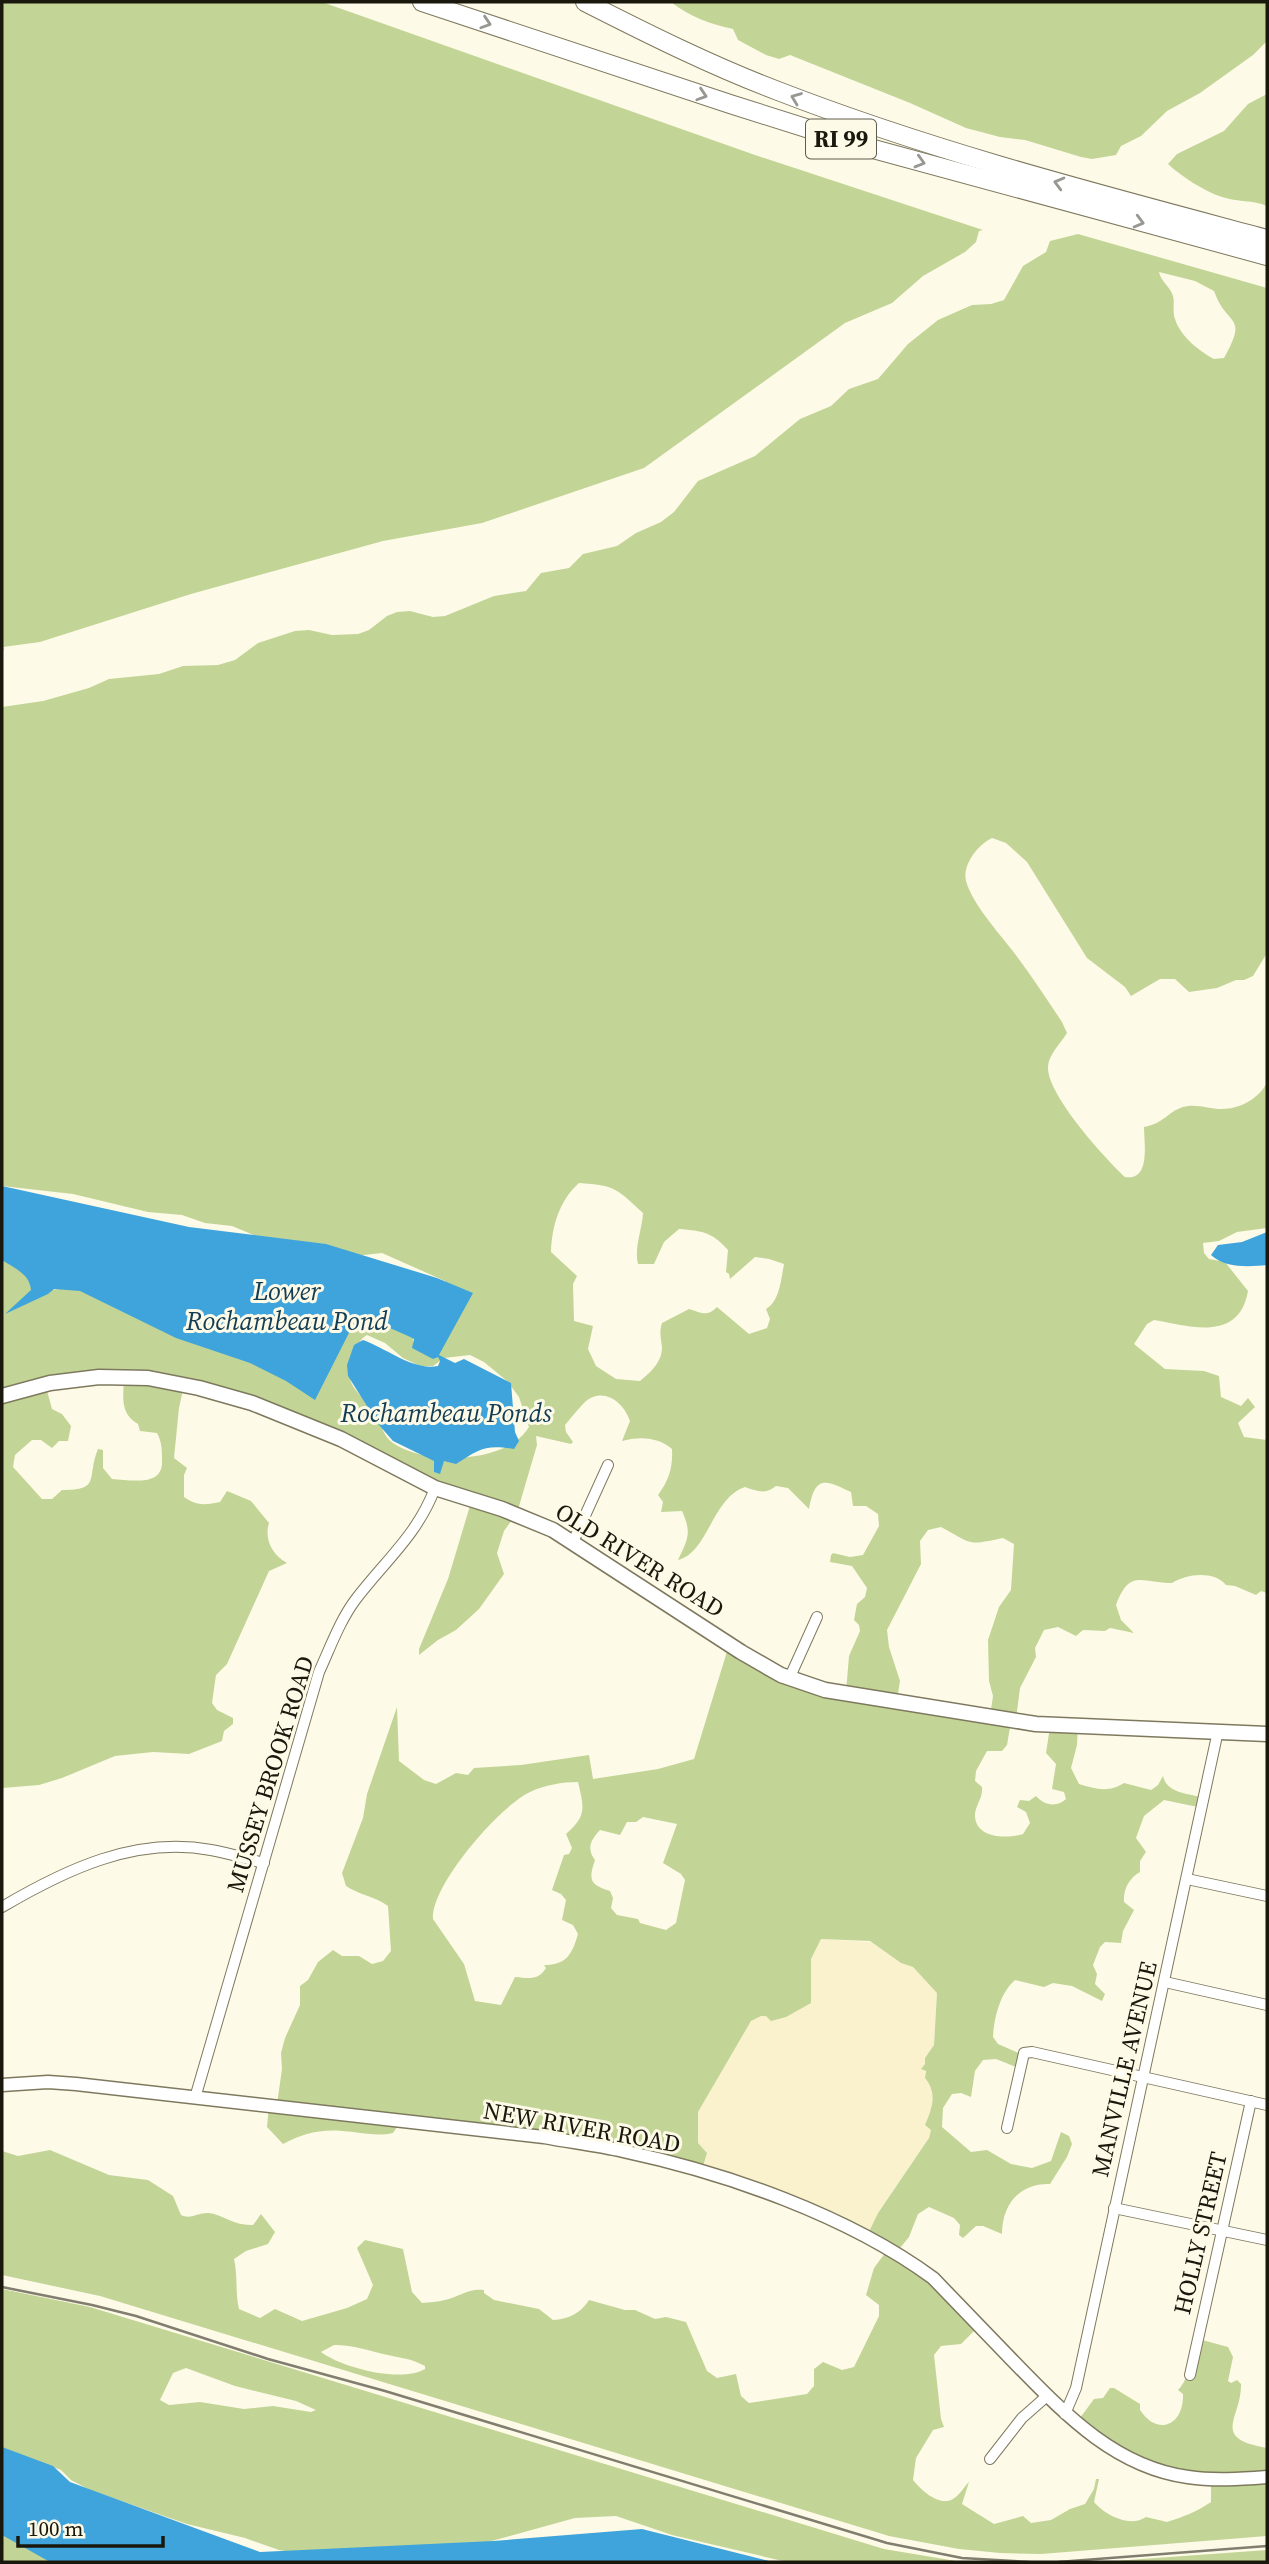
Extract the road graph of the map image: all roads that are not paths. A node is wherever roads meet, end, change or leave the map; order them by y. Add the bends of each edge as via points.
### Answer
1 (422, 2) edge
2 (585, 2) edge
3 (1267, 243) edge
4 (2, 1396) edge
5 (608, 1465) dead end
6 (435, 1488) junction
7 (573, 1542) junction
8 (817, 1617) dead end
9 (789, 1679) junction
10 (1218, 1731) junction
11 (1267, 1734) edge
12 (264, 1863) junction
13 (1187, 1879) junction
14 (1267, 1896) edge
15 (2, 1907) edge
16 (1165, 1982) junction
17 (1267, 2005) edge
18 (1143, 2078) junction
19 (2, 2085) edge
20 (195, 2098) junction
21 (1251, 2101) junction
22 (1267, 2105) edge
23 (1007, 2128) dead end
24 (1114, 2208) junction
25 (1222, 2231) junction
26 (1267, 2240) edge
27 (1190, 2375) dead end
28 (1047, 2396) junction
29 (1065, 2414) junction
30 (990, 2459) dead end
31 (1267, 2477) edge

1 -> 3 highway, RI 99 via 842,140
3 -> 2 highway, RI 99 via 877,127 744,77
4 - 6 main road, OLD RIVER ROAD via 50,1383 99,1377 148,1378 200,1388 252,1403 330,1435
5 - 7 street
6 - 7 main road, OLD RIVER ROAD via 534,1520
6 - 12 street, MUSSEY BROOK ROAD via 415,1529 356,1599 319,1672
7 - 9 main road, OLD RIVER ROAD
8 - 9 street
9 - 10 main road, OLD RIVER ROAD via 876,1700 1036,1724
10 - 11 main road, OLD RIVER ROAD
10 - 13 street, MANVILLE AVENUE
12 - 15 street via 210,1849 146,1849 102,1857
12 - 20 street, MUSSEY BROOK ROAD
13 - 14 street
13 - 16 street, MANVILLE AVENUE
16 - 17 street
16 - 18 street, MANVILLE AVENUE
18 - 21 street
18 - 23 street via 1024,2053
18 - 24 street, MANVILLE AVENUE
19 - 20 street, NEW RIVER ROAD via 48,2082
20 - 28 street, NEW RIVER ROAD via 544,2137 679,2165 770,2195 901,2255 924,2272
21 - 22 street
21 - 25 street, HOLLY STREET
24 - 25 street
24 - 29 street, MANVILLE AVENUE via 1076,2388
25 - 26 street
25 - 27 street, HOLLY STREET
28 - 29 street, NEW RIVER ROAD
28 - 30 street via 1022,2418
29 - 31 street, NEW RIVER ROAD via 1125,2457 1153,2469 1187,2477

